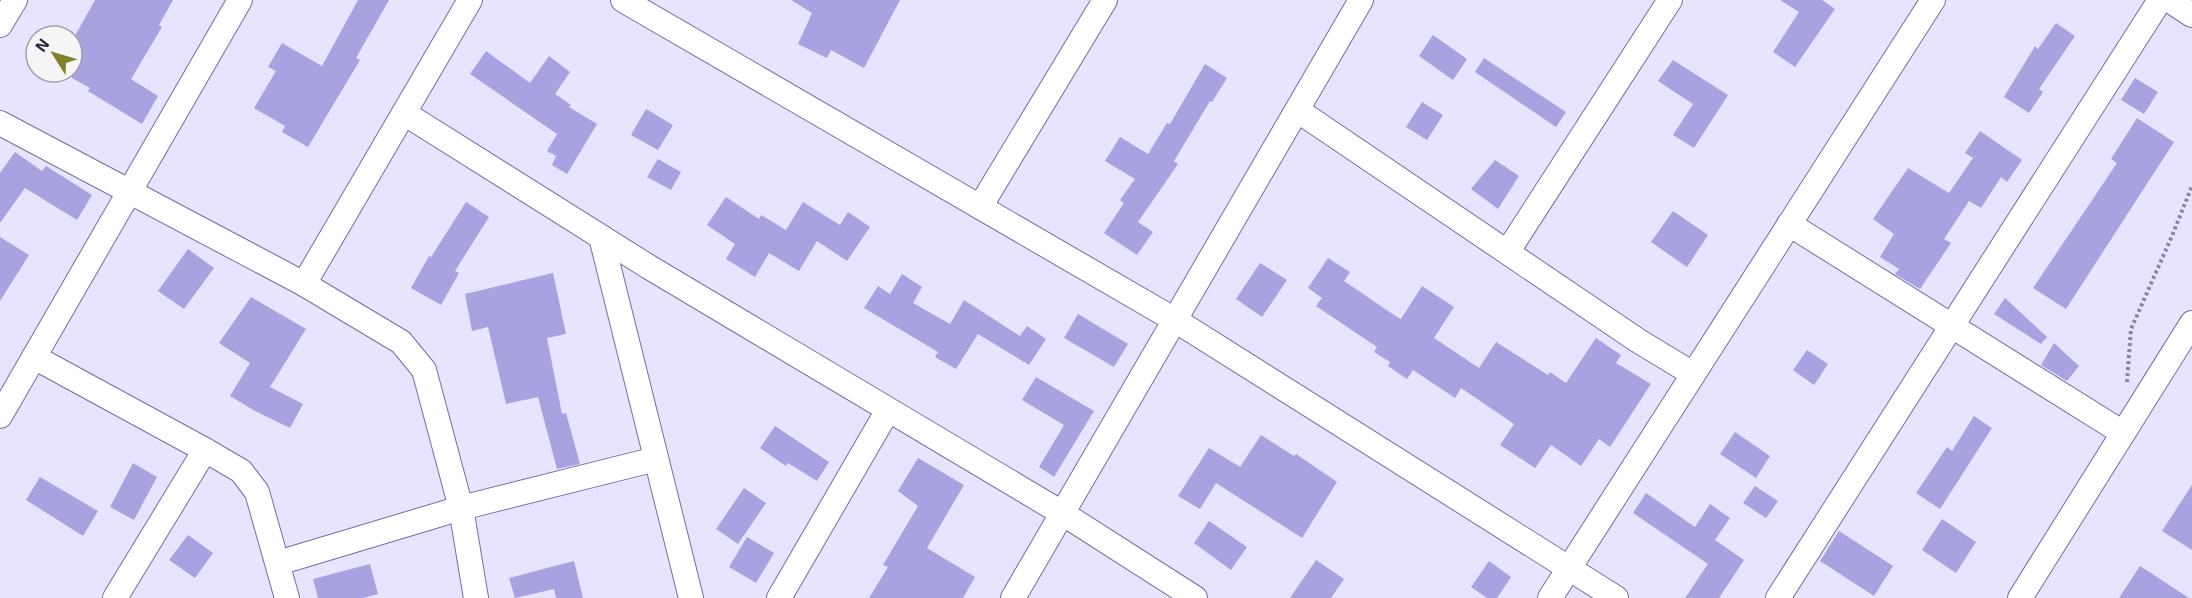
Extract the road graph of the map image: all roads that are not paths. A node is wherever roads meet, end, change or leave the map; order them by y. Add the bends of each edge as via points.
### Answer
1 (15, 0) edge
2 (240, 0) edge
3 (470, 0) edge
4 (623, 0) edge
5 (1105, 0) edge
6 (1670, 0) edge
7 (1932, 0) edge
8 (2160, 0) edge
9 (2169, 0) edge
10 (1351, 3) edge
11 (2192, 15) edge
12 (0, 25) edge
13 (1298, 110) junction
14 (404, 113) junction
15 (0, 123) edge
16 (129, 192) junction
17 (980, 207) junction
18 (1789, 224) junction
19 (602, 237) junction
20 (1508, 251) junction
21 (304, 284) junction
22 (1175, 320) junction
23 (2192, 322) edge
24 (1951, 327) junction
25 (34, 357) junction
26 (1693, 374) junction
27 (888, 410) junction
28 (0, 416) edge
29 (2123, 433) junction
30 (206, 450) junction
31 (656, 459) junction
32 (461, 508) junction
33 (1062, 513) junction
34 (278, 563) junction
35 (1569, 568) junction
36 (115, 598) edge
37 (287, 598) edge
38 (476, 598) edge
39 (691, 598) edge
40 (779, 598) edge
41 (1012, 598) edge
42 (1195, 598) edge
43 (1550, 598) edge
44 (1616, 598) edge
45 (1778, 598) edge
46 (2020, 598) edge

1 - 12 street
2 - 16 street
3 - 14 street
4 - 17 street
5 - 17 street
6 - 20 street
7 - 18 street
8 - 24 street
9 - 11 street
10 - 13 street
13 - 20 street
13 - 22 street
14 - 19 street
14 - 21 street
15 - 16 street
16 - 21 street
16 - 25 street
17 - 22 street
18 - 24 street
18 - 26 street
19 - 27 street
19 - 31 street
20 - 26 street
21 - 32 street via 401,342 413,354 424,370
22 - 33 street
22 - 35 street
23 - 29 street
24 - 29 street
24 - 45 street
25 - 28 street
25 - 30 street
26 - 35 street
27 - 33 street
27 - 40 street
29 - 46 street
30 - 34 street via 241,471 257,492
30 - 36 street
31 - 32 street
31 - 39 street
32 - 34 street
32 - 38 street
33 - 41 street
33 - 42 street
34 - 37 street
35 - 43 street
35 - 44 street

